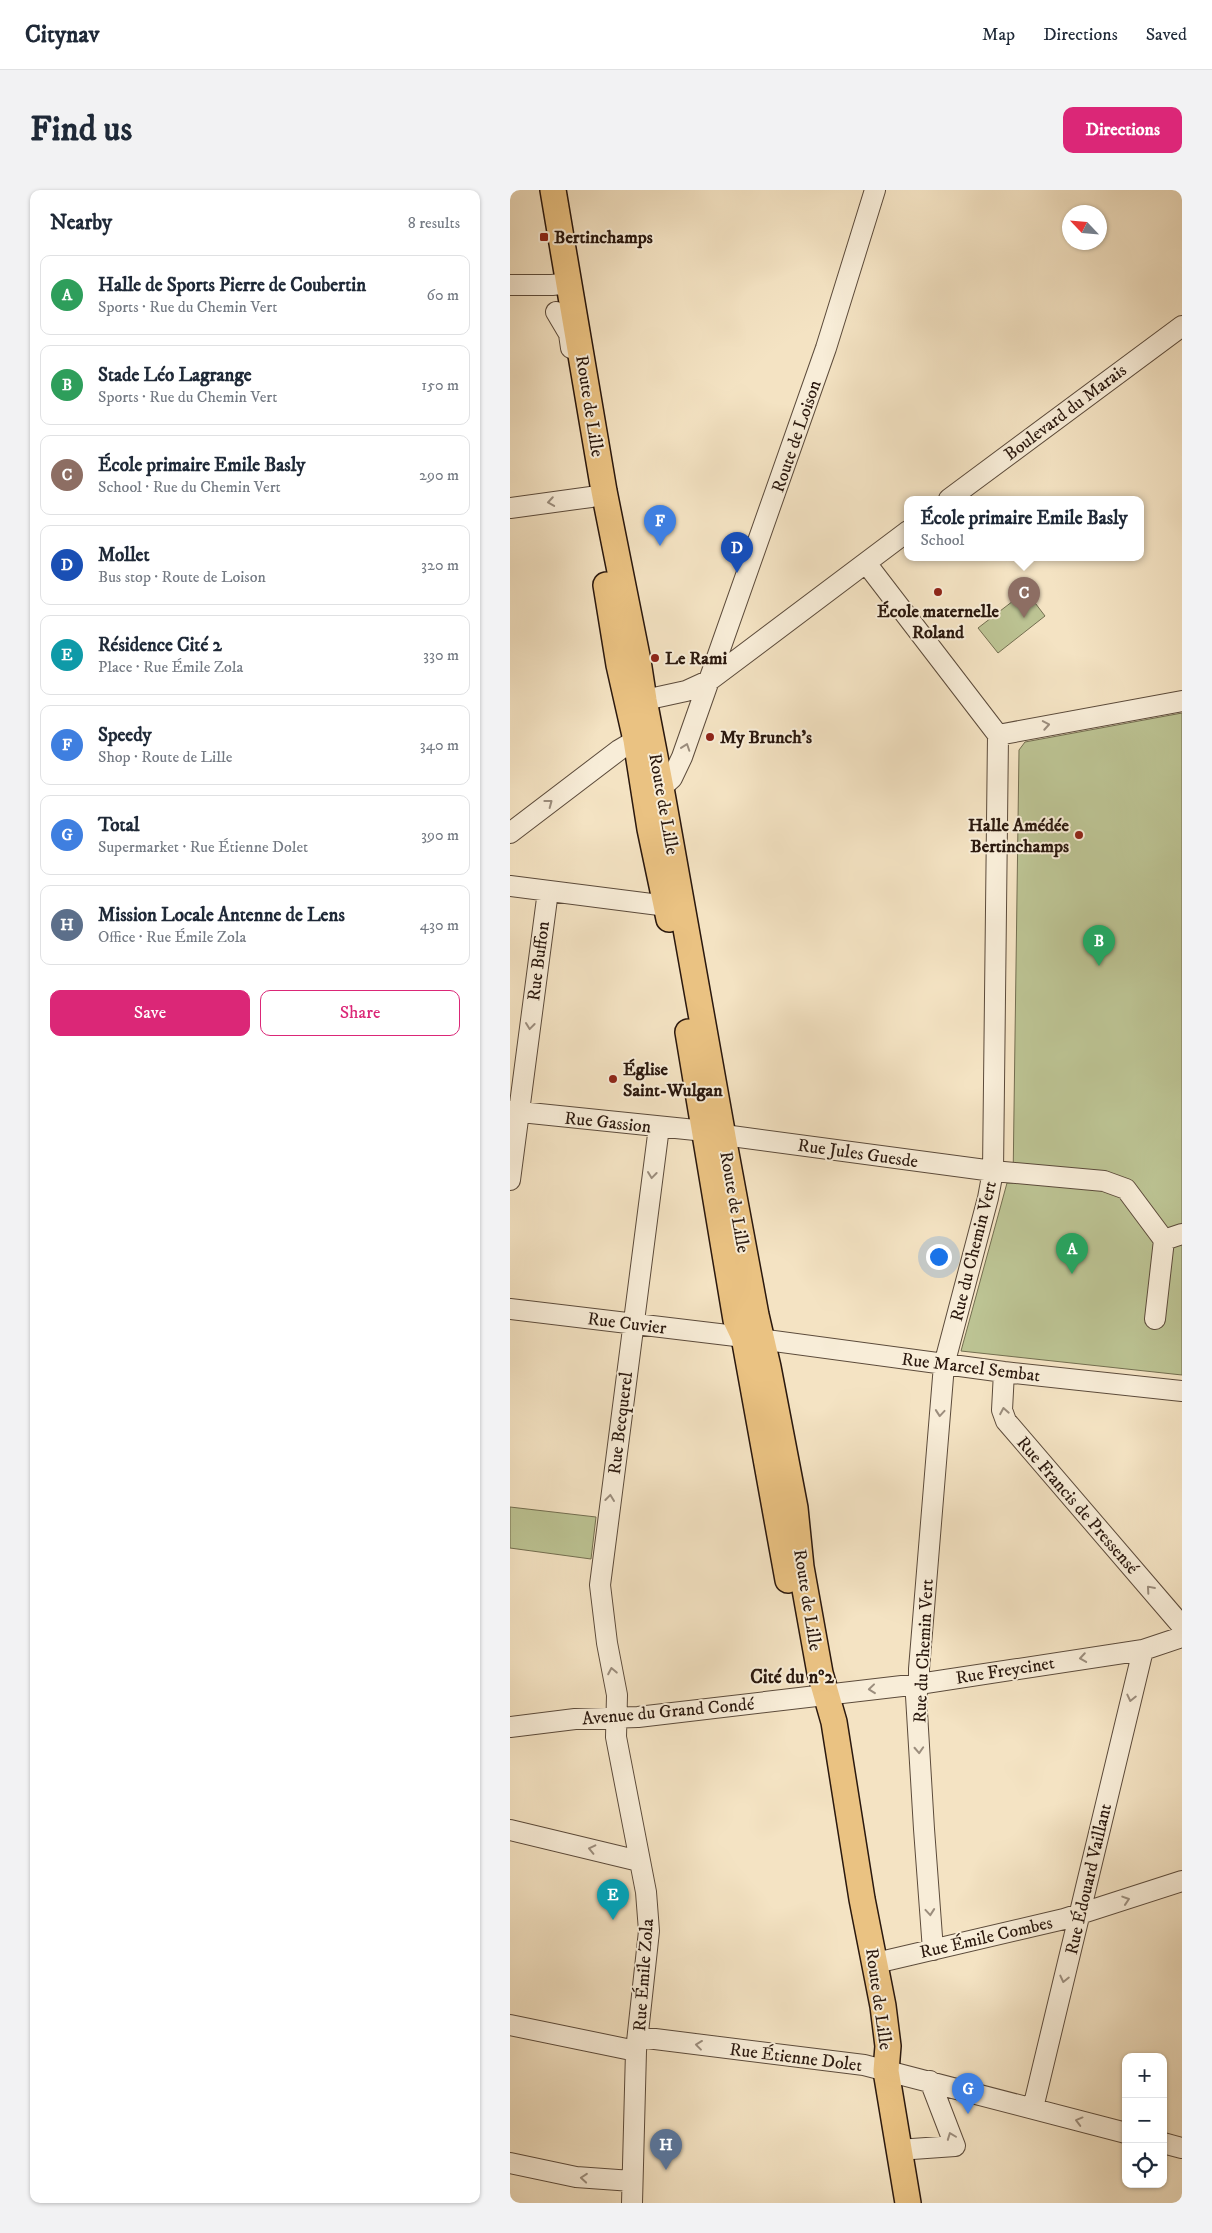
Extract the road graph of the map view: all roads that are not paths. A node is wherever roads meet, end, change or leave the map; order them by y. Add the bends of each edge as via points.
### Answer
1 (537, 190) edge
2 (552, 190) edge
3 (875, 190) edge
4 (560, 284) junction
5 (510, 285) edge
6 (556, 312) junction
7 (1182, 326) edge
8 (953, 496) edge
9 (591, 497) junction
10 (510, 508) edge
11 (904, 534) edge
12 (866, 563) junction
13 (727, 634) junction
14 (755, 647) junction
15 (710, 680) junction
16 (1182, 701) edge
17 (636, 702) junction
18 (998, 735) junction
19 (636, 740) junction
20 (651, 783) junction
21 (510, 833) edge
22 (510, 886) edge
23 (548, 891) junction
24 (667, 906) junction
25 (698, 1089) junction
26 (514, 1112) edge
27 (659, 1127) junction
28 (715, 1133) junction
29 (993, 1171) junction
30 (510, 1180) edge
31 (1173, 1237) edge
32 (510, 1309) edge
33 (1155, 1319) dead end
34 (633, 1323) junction
35 (753, 1338) junction
36 (944, 1365) junction
37 (1004, 1372) junction
38 (1182, 1391) edge
39 (1182, 1626) edge
40 (1182, 1637) edge
41 (1143, 1650) junction
42 (919, 1684) junction
43 (818, 1696) junction
44 (616, 1719) junction
45 (510, 1727) edge
46 (510, 1830) edge
47 (639, 1861) junction
48 (1182, 1881) edge
49 (1079, 1915) junction
50 (933, 1950) junction
51 (876, 1963) junction
52 (883, 2006) junction
53 (510, 2025) edge
54 (637, 2044) junction
55 (886, 2071) junction
56 (930, 2081) junction
57 (1033, 2108) junction
58 (1122, 2132) edge
59 (1167, 2144) edge
60 (1182, 2148) edge
61 (898, 2150) junction
62 (510, 2163) edge
63 (632, 2181) junction
64 (632, 2203) edge
65 (908, 2203) edge

1 - 4 main road, Route de Lille
2 - 4 main road, Route de Lille
3 - 13 street, Route de Loison via 826,348
4 - 5 street
4 - 6 main road, Route de Lille
4 - 17 main road, Route de Lille via 638,661
6 - 9 main road, Route de Lille
6 - 17 street via 569,334
7 - 8 street, Boulevard du Marais
9 -> 10 street
9 - 17 main road, Route de Lille
11 - 12 street
12 - 14 street
12 - 18 street
13 - 14 street via 744,646
13 - 15 street, Route de Loison
14 - 15 street
15 - 17 street via 686,690
20 -> 15 street, Route de Loison via 672,778
18 -> 16 street
17 - 19 main road, Route de Lille
17 - 20 main road, Route de Lille
18 - 29 street, Rue du Chemin Vert
19 - 20 main road, Route de Lille
21 -> 19 street via 622,747
20 - 24 main road, Route de Lille via 650,830
20 - 28 main road, Route de Lille via 708,1046
22 - 23 street
23 - 24 street
23 -> 26 street, Rue Buffon
24 - 25 main road, Route de Lille
25 - 28 main road, Route de Lille
25 - 35 street via 711,1115
26 - 27 street, Rue Gassion
26 - 30 street, Rue Buffon
27 - 28 street, Rue Gassion
27 -> 34 street, Rue Becquerel
28 - 29 street, Rue Jules Guesde
28 - 35 main road, Route de Lille
29 - 31 street, Rue Jules Guesde via 1104,1181 1126,1189
29 - 36 street, Rue du Chemin Vert
31 - 33 street
32 - 34 street, Rue Cuvier
34 - 35 street, Rue Cuvier
44 -> 34 street, Rue Becquerel via 617,1695 600,1585
35 - 36 street, Rue Marcel Sembat
35 - 43 main road, Route de Lille via 768,1367 804,1678
36 - 37 street, Rue Marcel Sembat
36 -> 42 street, Rue du Chemin Vert
37 - 38 street, Rue Marcel Sembat
39 -> 37 street, Rue Francis de Pressensé via 1006,1421 1002,1410
40 - 41 street, Rue Freycinet
41 -> 42 street, Rue Freycinet
41 -> 49 street, Rue Édouard Vaillant
42 -> 43 street, Rue Freycinet
42 -> 50 street, Rue du Chemin Vert via 916,1696
43 - 44 street, Avenue du Grand Condé
43 - 51 main road, Route de Lille via 834,1722 862,1899
43 - 52 street via 873,1996
43 - 55 main road, Route de Lille via 873,2049
44 - 45 street, Avenue du Grand Condé via 575,1719
44 - 47 street, Rue Émile Zola via 616,1737
47 -> 46 street
47 - 54 street, Rue Émile Zola via 646,1892 649,1931
49 -> 48 street, Rue Émile Combes
49 - 50 street, Rue Émile Combes
49 -> 57 street, Rue Édouard Vaillant
50 - 51 street, Rue Émile Combes
51 - 52 main road, Route de Lille
52 - 55 main road, Route de Lille via 888,2046
53 - 54 street, Rue Étienne Dolet
55 -> 54 street, Rue Étienne Dolet via 864,2065
54 - 63 street, Rue Émile Zola
55 - 56 street, Rue Étienne Dolet
55 - 61 main road
56 - 57 street, Rue Étienne Dolet
61 -> 56 street via 954,2146
58 -> 57 street, Rue Étienne Dolet
59 - 60 street
61 - 65 main road
63 -> 62 street via 576,2177
63 - 64 street, Rue Émile Zola

